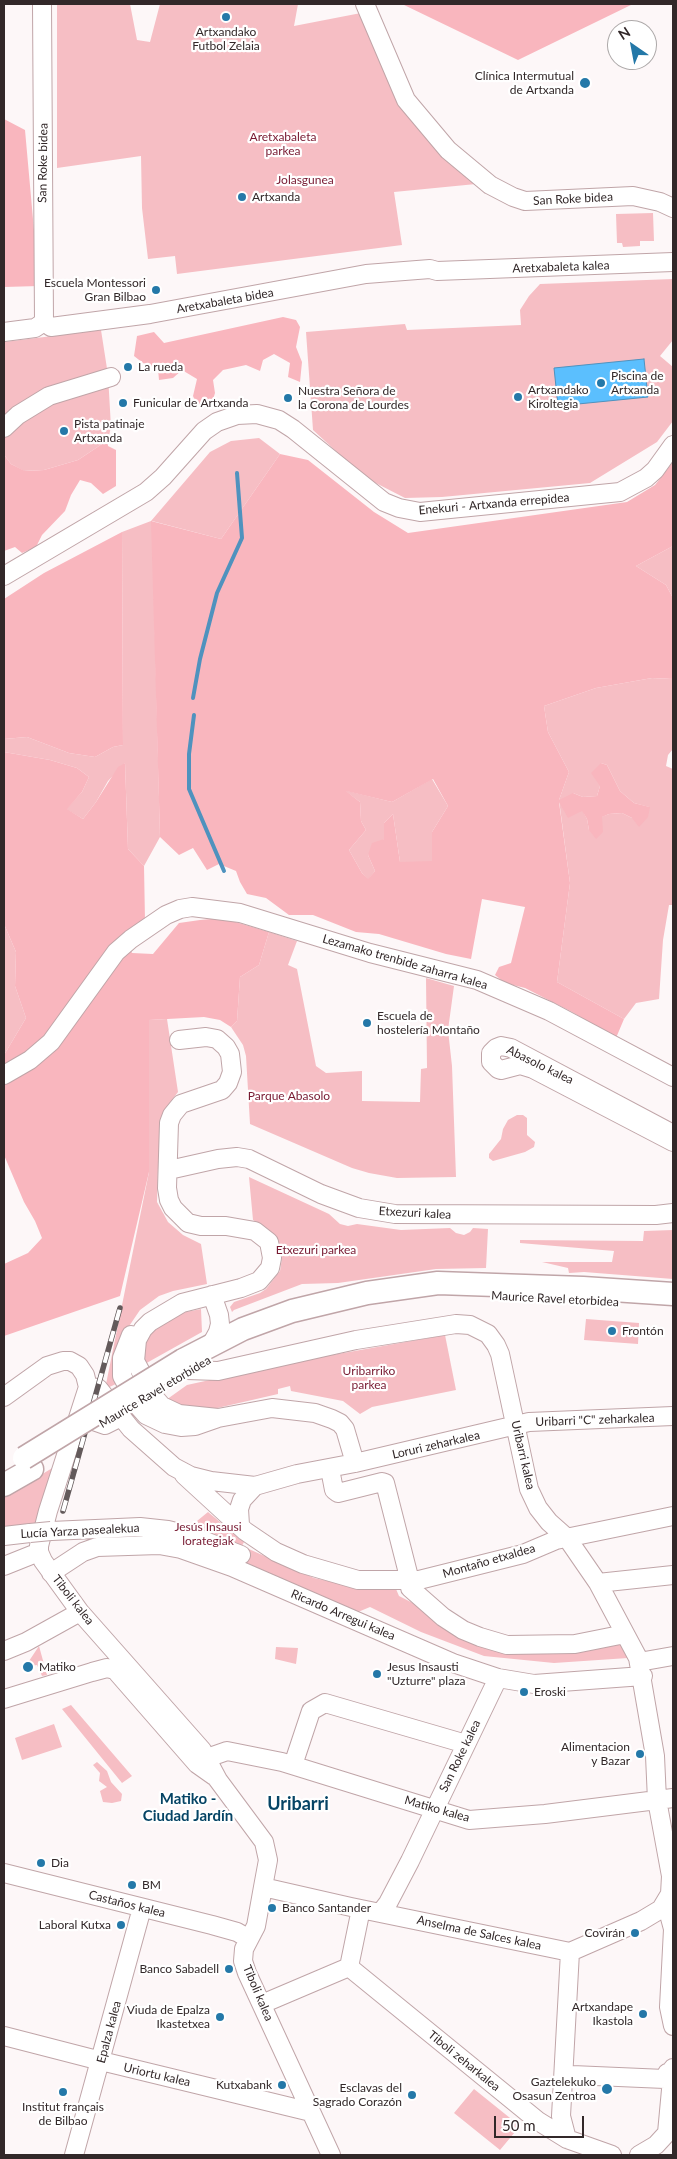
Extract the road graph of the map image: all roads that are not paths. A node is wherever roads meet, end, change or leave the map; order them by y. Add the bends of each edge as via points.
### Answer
1 (42, 4) edge
2 (364, 4) edge
3 (673, 208) edge
4 (673, 262) edge
5 (443, 271) joint
6 (44, 322) junction
7 (4, 332) edge
8 (111, 378) dead end
9 (4, 428) edge
10 (673, 445) edge
11 (27, 562) junction
12 (4, 566) edge
13 (4, 576) edge
14 (179, 1040) dead end
15 (4, 1076) edge
16 (673, 1077) edge
17 (673, 1134) edge
18 (673, 1142) edge
19 (168, 1170) junction
20 (673, 1213) edge
21 (673, 1294) edge
22 (212, 1295) junction
23 (673, 1306) edge
24 (219, 1315) junction
25 (243, 1329) junction
26 (212, 1343) junction
27 (185, 1365) junction
28 (88, 1387) junction
29 (4, 1397) edge
30 (81, 1410) junction
31 (673, 1416) edge
32 (121, 1417) junction
33 (517, 1426) junction
34 (356, 1464) junction
35 (174, 1467) junction
36 (330, 1469) junction
37 (4, 1470) edge
38 (4, 1486) edge
39 (255, 1486) junction
40 (673, 1516) edge
41 (240, 1525) junction
42 (4, 1536) edge
43 (567, 1538) junction
44 (39, 1552) junction
45 (241, 1555) dead end
46 (4, 1566) edge
47 (52, 1573) junction
48 (673, 1575) edge
49 (598, 1583) junction
50 (410, 1584) junction
51 (80, 1612) junction
52 (625, 1638) junction
53 (4, 1651) edge
54 (673, 1656) edge
55 (641, 1669) junction
56 (498, 1678) junction
57 (4, 1699) edge
58 (466, 1744) junction
59 (207, 1758) junction
60 (293, 1765) junction
61 (217, 1778) junction
62 (665, 1799) edge
63 (435, 1809) junction
64 (4, 1873) edge
65 (263, 1887) junction
66 (666, 1903) junction
67 (142, 1908) junction
68 (361, 1909) junction
69 (382, 1912) junction
70 (248, 1939) junction
71 (570, 1952) junction
72 (350, 1967) junction
73 (262, 2004) junction
74 (673, 2026) edge
75 (4, 2036) edge
76 (101, 2061) junction
77 (670, 2070) edge
78 (572, 2075) dead end
79 (561, 2107) junction
80 (311, 2112) junction
81 (530, 2114) junction
82 (566, 2139) junction
83 (74, 2155) edge
84 (331, 2155) edge
85 (612, 2155) edge
86 (639, 2155) edge

1 - 6 street, San Roke bidea
2 - 3 street, San Roke bidea via 406,100 448,150 490,185 525,201 633,196
4 - 5 street, Aretxabaleta kalea
5 - 6 street, Aretxabaleta bidea via 366,274 150,314 51,327
6 - 7 street, Aretxabaleta bidea via 35,328
8 - 9 street via 49,396
10 - 11 street, Enekuri - Artxanda errepidea via 646,478 620,492 420,512 384,502 279,420 257,414 237,415 204,431 164,477 146,492
11 - 12 street
11 - 13 street
14 - 19 street via 217,1039 230,1054 232,1072 222,1090 181,1104 172,1115
15 - 16 street, Lezamako trenbide zaharra kalea via 51,1042 116,952 148,927 180,909 192,907 240,913 370,953 478,980 549,1011
17 - 18 street, Abasolo kalea via 510,1048 500,1046 491,1053 491,1062 498,1069 520,1065 533,1069
19 - 20 street, Etxezuri kalea via 218,1159 250,1159 321,1194 359,1208 395,1214
19 - 22 street via 169,1200 188,1223 255,1231 269,1242 272,1250 270,1268 260,1281
21 - 25 main road, Maurice Ravel etorbidea via 438,1283 367,1293 292,1311
22 - 24 street
22 - 34 street via 154,1310 140,1321 126,1344 122,1376 142,1411 165,1424 195,1426 218,1418 272,1408 315,1413 340,1423 346,1429
23 - 27 main road, Maurice Ravel etorbidea via 468,1294 433,1295 357,1306 294,1323
24 - 25 street
24 - 26 street via 218,1332
25 - 26 main road, Maurice Ravel etorbidea
26 - 27 main road, Maurice Ravel etorbidea
27 - 33 street, Uribarri kalea via 218,1371 356,1340 456,1324 470,1325 492,1340 500,1354
27 - 37 main road, Maurice Ravel etorbidea, bridge
27 - 38 main road, Maurice Ravel etorbidea
28 - 29 street via 79,1366 63,1361 47,1366
28 - 30 street
28 - 32 street, Loruri zeharkalea via 98,1388
30 - 32 street via 85,1418 106,1425
30 - 44 street via 48,1511
31 - 33 street, Uribarri "C" zeharkalea via 529,1422
32 - 35 street, Loruri zeharkalea
33 - 34 street, Loruri zeharkalea
33 - 43 street, Uribarri kalea via 530,1489 538,1508
34 - 36 street, Loruri zeharkalea
35 - 39 street, Loruri zeharkalea via 191,1476 212,1481
35 - 41 street, Montaño etxaldea
36 - 39 street, Loruri zeharkalea
36 - 50 street via 334,1490 338,1493 385,1483
39 - 41 street via 242,1500
40 - 43 street, Montaño etxaldea
41 - 50 street, Montaño etxaldea via 276,1552 303,1564 358,1580
42 - 45 street, Lucía Yarza pasealekua, bridge via 140,1527 192,1536
43 - 49 street, Uribarri kalea
43 - 50 street, Montaño etxaldea via 523,1554
44 - 46 street
44 - 47 street, Tiboli kalea
47 - 51 street, Tiboli kalea
47 - 56 street, Ricardo Arregui kalea via 83,1552 97,1547 146,1545 181,1549 232,1567 453,1663
48 - 49 street
49 - 52 street, Uribarri kalea
50 - 52 street via 443,1617 463,1630 508,1645 575,1644
51 - 53 street
51 - 59 street, Tiboli kalea
52 - 55 street, Uribarri kalea
54 - 55 street, Ricardo Arregui kalea
55 - 56 street, Ricardo Arregui kalea via 534,1684
55 - 62 street, Uribarri kalea
56 - 58 street, San Roke kalea
57 - 61 street, Tiboli kalea via 107,1668 115,1670 197,1764
58 - 60 street via 325,1704 311,1711
58 - 63 street, San Roke kalea
59 - 60 street, Matiko kalea via 227,1751
59 - 61 street, Tiboli kalea
60 - 63 street, Matiko kalea
61 - 65 street, Tiboli kalea via 264,1842 268,1860
62 - 63 street, Matiko kalea via 468,1820
62 - 66 street, Uribarri kalea via 671,1876
63 - 69 street, San Roke kalea
64 - 67 street, Castaños kalea
65 - 68 street, Anselma de Salces kalea
65 - 70 street, Tiboli kalea via 256,1926
66 - 71 street via 649,1917
66 - 74 street via 673,1929 670,2007
67 - 70 street, Castaños kalea via 228,1930
67 - 76 street, Epalza kalea
68 - 69 street, Anselma de Salces kalea
68 - 72 street
69 - 71 street, Anselma de Salces kalea
70 - 73 street, Tiboli kalea via 244,1961
71 - 79 street
72 - 73 street
72 - 81 street, Tiboli zeharkalea
73 - 80 street, Tiboli kalea
75 - 76 street, Uriortu kalea
76 - 80 street, Uriortu kalea
76 - 83 street, Epalza kalea
77 - 78 street via 665,2079
77 - 86 street via 667,2132 656,2146
79 - 81 street via 548,2117
79 - 82 street
80 - 84 street, Tiboli kalea
81 - 82 street, Tiboli zeharkalea
82 - 85 street, Tiboli zeharkalea

